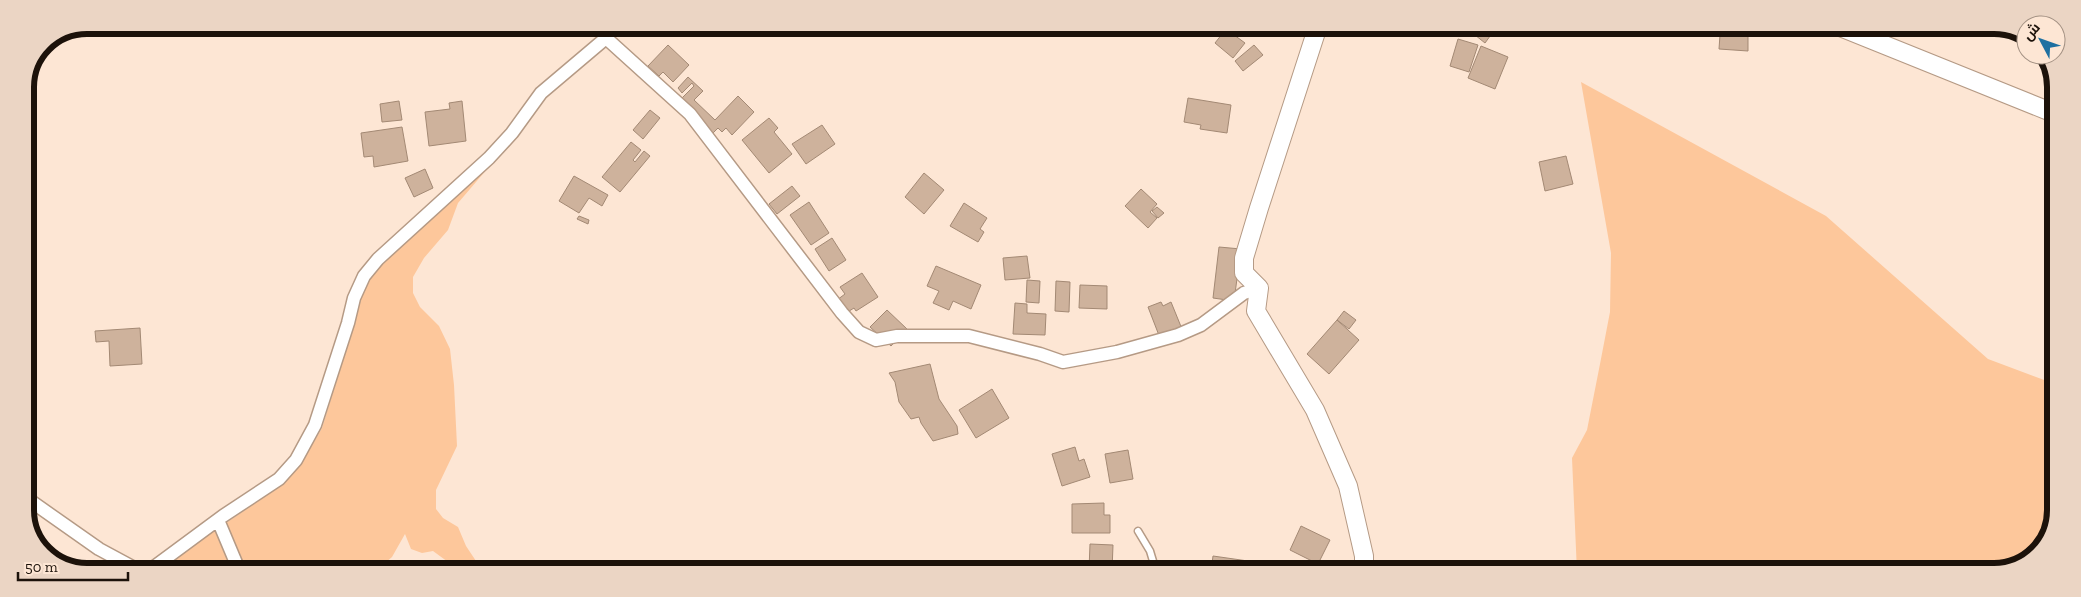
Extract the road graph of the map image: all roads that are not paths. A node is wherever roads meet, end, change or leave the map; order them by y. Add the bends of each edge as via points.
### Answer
1 (602, 34) edge
2 (606, 34) edge
3 (1315, 34) edge
4 (1857, 34) edge
5 (2047, 110) edge
6 (1259, 288) junction
7 (34, 503) edge
8 (218, 520) junction
9 (1138, 531) dead end
10 (125, 563) edge
11 (160, 563) edge
12 (236, 563) edge
13 (1154, 563) edge
14 (1364, 563) edge

1 - 8 street via 541,93 489,158 378,259 364,276 354,298 315,425 296,460 279,479
2 - 6 street via 690,114 842,312 859,332 876,340 897,336 969,336 1063,362 1117,352 1178,335 1201,325 1244,293
3 - 6 main road via 1244,258 1244,273
4 - 5 main road
6 - 14 main road via 1256,311 1315,410 1348,486
7 - 10 street via 99,549
8 - 11 street
8 - 12 street
9 - 13 lane

